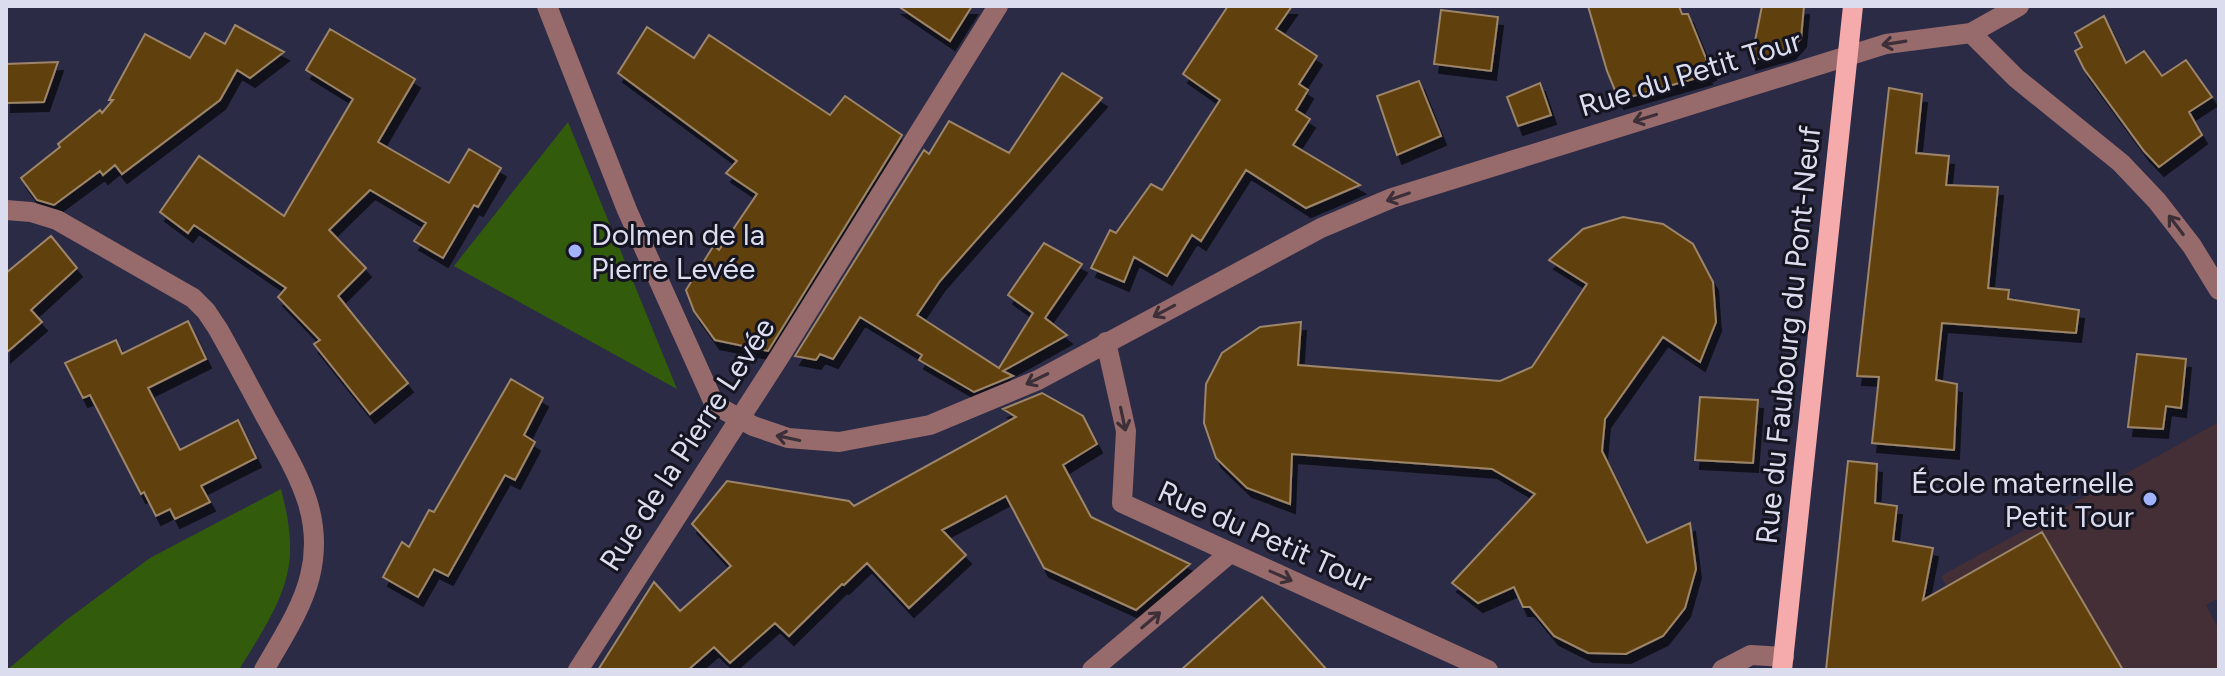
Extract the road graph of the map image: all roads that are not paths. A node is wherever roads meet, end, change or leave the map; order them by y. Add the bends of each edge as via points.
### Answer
1 (547, 6) edge
2 (998, 6) edge
3 (1853, 6) edge
4 (2019, 6) edge
5 (1971, 33) junction
6 (1848, 56) junction
7 (6, 210) edge
8 (2219, 290) edge
9 (1106, 342) junction
10 (739, 418) junction
11 (1230, 553) junction
12 (1783, 663) edge
13 (264, 670) edge
14 (578, 670) edge
15 (1092, 670) edge
16 (1488, 670) edge
17 (1722, 670) edge

1 - 10 street, Rue du Petit Tour via 627,210 706,387 715,405
2 - 10 street, Rue de la Pierre Levée
3 - 6 main road, Rue du Faubourg du Pont-Neuf
4 - 5 street
5 -> 6 street, Rue du Petit Tour via 1886,44
8 -> 5 street via 2192,246 2121,163 2016,78
6 -> 9 street, Rue du Petit Tour via 1392,198 1321,228
6 - 12 main road, Rue du Faubourg du Pont-Neuf
7 - 13 street via 57,220 193,298 218,329 301,479 314,527 310,578
9 -> 10 street, Rue du Petit Tour via 1038,380 930,425 839,442 807,441 774,435
9 -> 11 street, Rue du Petit Tour via 1126,431 1122,503
10 - 14 street, Rue de la Pierre Levée
15 -> 11 street
11 -> 16 street, Rue du Petit Tour
12 - 17 street via 1751,655

